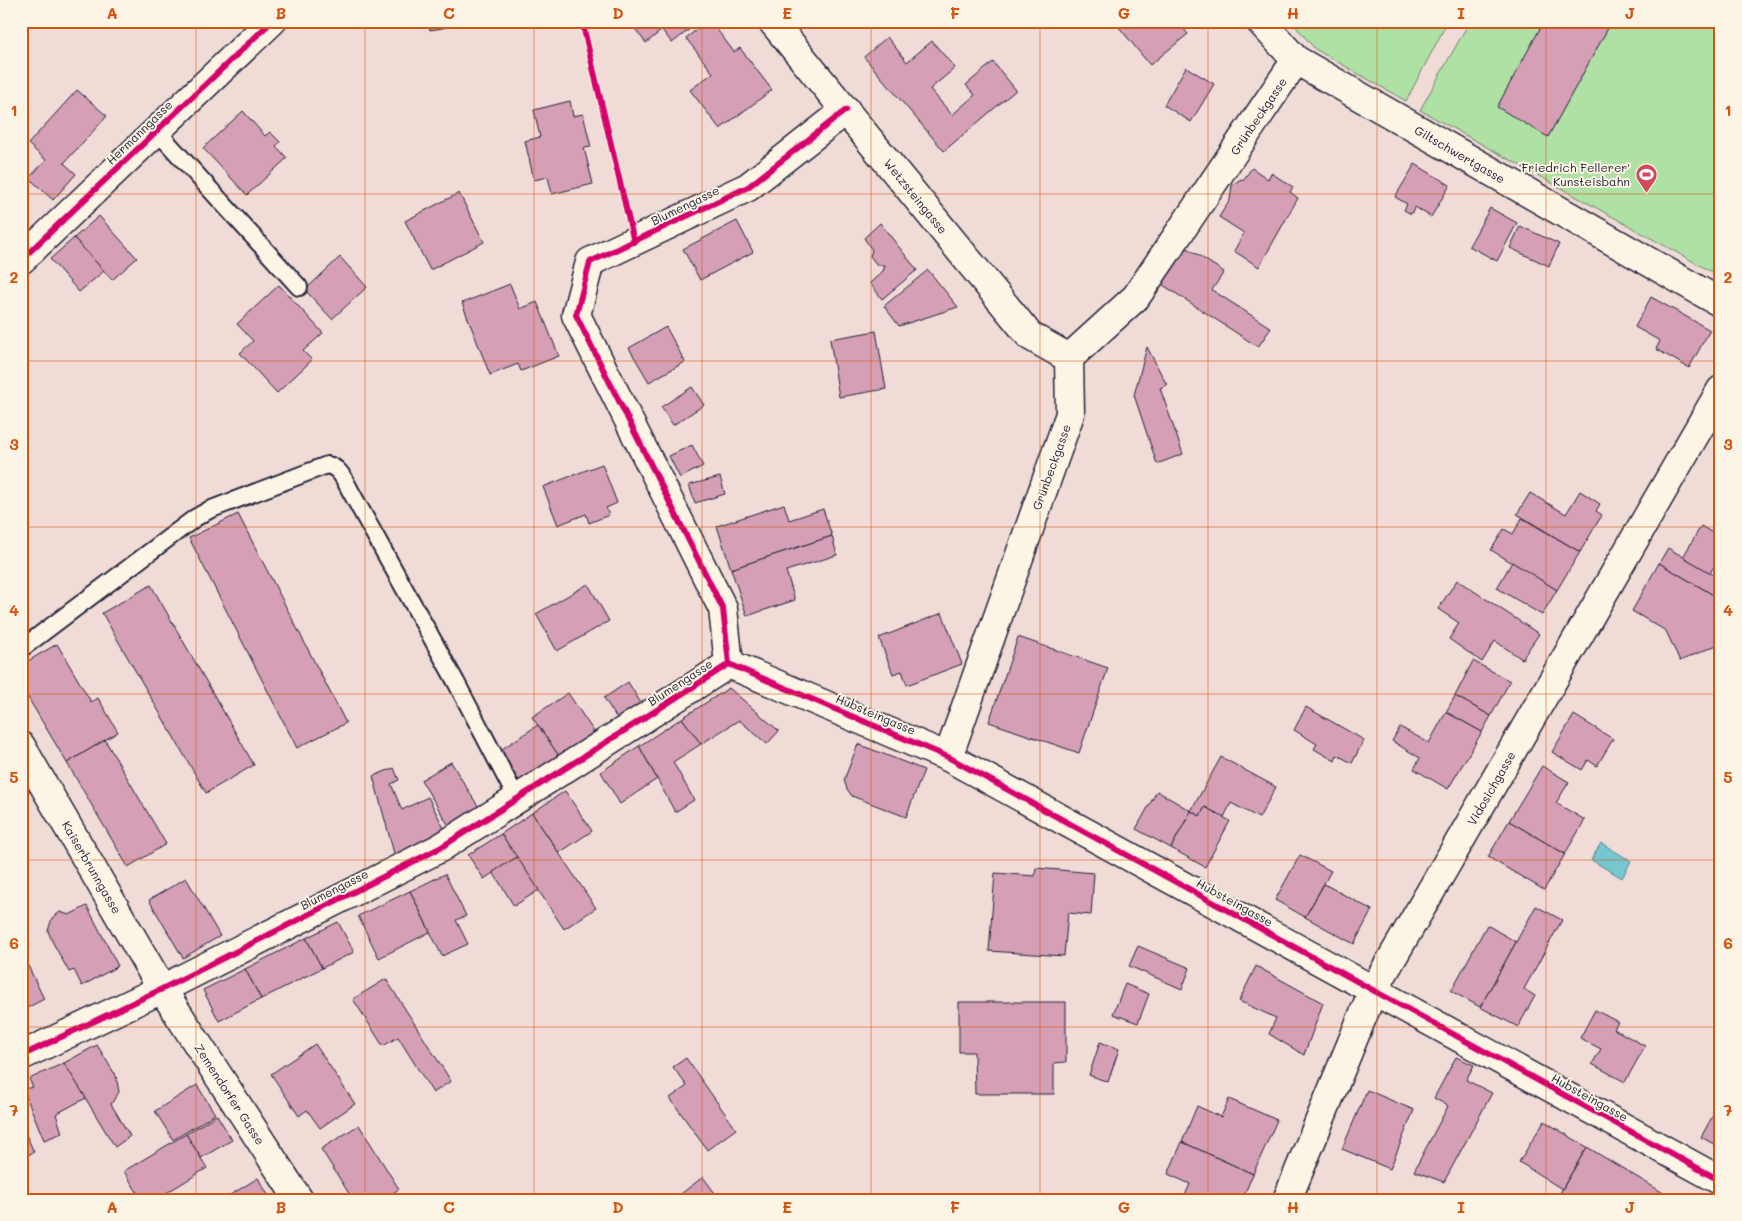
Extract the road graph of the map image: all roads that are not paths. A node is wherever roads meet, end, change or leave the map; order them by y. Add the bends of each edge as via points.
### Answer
1 (272, 21) edge
2 (772, 21) edge
3 (1260, 21) edge
4 (1296, 60) junction
5 (846, 110) junction
6 (157, 130) junction
7 (21, 260) edge
8 (299, 287) dead end
9 (1721, 304) edge
10 (1070, 358) junction
11 (1721, 390) edge
12 (21, 649) edge
13 (729, 664) junction
14 (21, 746) edge
15 (948, 757) junction
16 (517, 799) junction
17 (162, 989) junction
18 (1373, 991) junction
19 (21, 1056) edge
20 (1721, 1181) edge
21 (299, 1200) edge
22 (1287, 1200) edge

1 - 6 street, Hermanngasse
2 - 5 street, Wetzsteingasse
3 - 4 street, Giltschwertgasse
4 - 9 street, Giltschwertgasse
4 - 10 street, Grünbeckgasse via 1136,296
5 - 10 street, Wetzsteingasse via 1030,336
5 - 13 street, Blumengasse via 748,187 590,262 576,315 723,609
6 - 7 street, Hermanngasse
6 - 8 lane
10 - 15 street, Grünbeckgasse via 1070,414
11 - 18 street, Vidosichgasse
12 - 16 lane via 202,514 327,465 332,466 340,472
13 - 15 street, Hubsteingasse
13 - 16 street, Blumengasse
14 - 17 street, Kaiserbrunngasse
15 - 18 street, Hubsteingasse
16 - 17 street, Blumengasse via 440,848
17 - 19 street, Blumengasse
17 - 21 street, Zemendorfer Gasse
18 - 20 street, Hubsteingasse
18 - 22 street, Vidosichgasse

